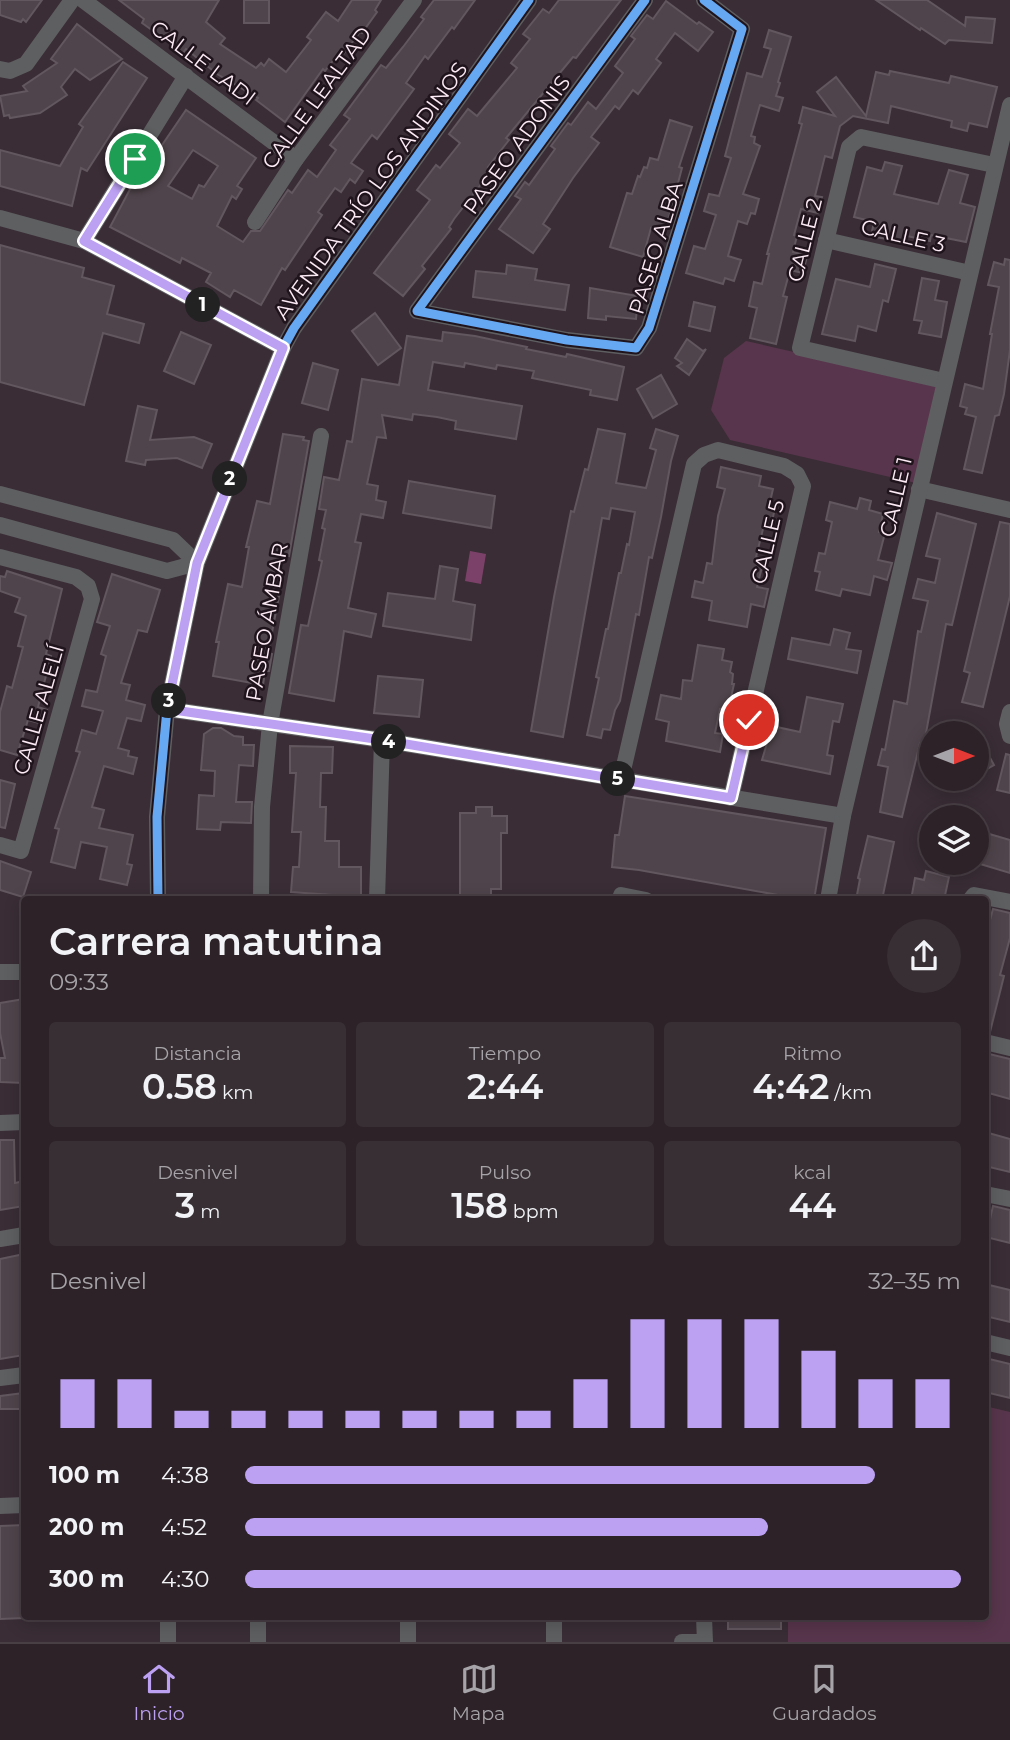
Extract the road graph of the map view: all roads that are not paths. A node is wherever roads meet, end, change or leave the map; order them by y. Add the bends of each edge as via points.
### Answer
1 (72, 0) edge
2 (83, 0) edge
3 (414, 0) edge
4 (529, 0) edge
5 (645, 0) edge
6 (704, 0) edge
7 (0, 69) edge
8 (186, 76) junction
9 (1010, 105) edge
10 (296, 159) junction
11 (994, 165) junction
12 (0, 218) edge
13 (255, 222) dead end
14 (826, 240) junction
15 (84, 241) junction
16 (970, 273) junction
17 (417, 311) joint
18 (283, 348) junction
19 (944, 381) junction
20 (321, 436) dead end
21 (919, 489) junction
22 (0, 494) edge
23 (1010, 510) edge
24 (0, 526) edge
25 (0, 557) edge
26 (197, 563) junction
27 (167, 709) junction
28 (1010, 712) edge
29 (270, 724) junction
30 (1010, 736) edge
31 (382, 740) junction
32 (621, 779) junction
33 (731, 798) junction
34 (843, 816) junction
35 (0, 845) edge
36 (621, 895) dead end
37 (158, 896) edge
38 (261, 896) edge
39 (377, 896) edge
40 (626, 896) edge
41 (829, 896) edge
42 (989, 898) edge
43 (1010, 902) edge
44 (0, 972) edge
45 (21, 972) edge
46 (989, 1043) edge
47 (1010, 1048) edge
48 (21, 1122) edge
49 (0, 1123) edge
50 (989, 1195) edge
51 (1010, 1199) edge
52 (21, 1236) edge
53 (0, 1239) edge
54 (989, 1343) edge
55 (1010, 1348) edge
56 (21, 1375) edge
57 (0, 1378) edge
58 (0, 1506) edge
59 (21, 1506) edge
60 (168, 1620) edge
61 (258, 1620) edge
62 (408, 1620) edge
63 (554, 1620) edge
64 (704, 1620) edge
65 (168, 1642) edge
66 (258, 1642) edge
67 (408, 1642) edge
68 (554, 1642) edge
69 (682, 1642) edge
70 (705, 1642) edge

1 - 7 street via 26,64 10,71
2 - 8 street, CALLE LADI
3 - 10 street, CALLE LEALTAD
4 - 18 street, AVENIDA TRÍO LOS ANDINOS
5 - 17 street, PASEO ADONIS
6 - 17 street, PASEO ALBA via 742,29 649,328 636,348 567,340
8 - 10 street, CALLE LADI
8 - 15 street
9 - 11 street, CALLE 1
10 - 13 street, CALLE LEALTAD
11 - 14 street, CALLE 2 via 861,137 849,147
11 - 16 street, CALLE 1
12 - 15 street
14 - 16 street, CALLE 3
14 - 19 street, CALLE 2 via 800,348
15 - 18 street
16 - 19 street, CALLE 1
18 - 26 street, AVENIDA TRÍO LOS ANDINOS
19 - 21 street, CALLE 1
20 - 29 street, PASEO ÁMBAR
21 - 23 street
21 - 34 street, CALLE 1
22 - 26 street via 173,540
24 - 26 street via 167,571
25 - 35 street, CALLE ALELÍ via 76,577 88,586 92,599 21,852
26 - 27 street, AVENIDA TRÍO LOS ANDINOS
27 - 29 street
27 - 37 street, AVENIDA TRÍO LOS ANDINOS via 157,817
28 - 30 street
29 - 31 street
29 - 38 street, PASEO ÁMBAR via 262,807
31 - 32 street
31 - 39 street
32 - 33 street
32 - 33 street, CALLE 5 via 694,464 718,450 784,466 797,474 803,486
33 - 34 street
34 - 41 street, CALLE 1
36 - 40 street
42 - 43 street
44 - 45 street
46 - 47 street
48 - 49 street
50 - 51 street
52 - 53 street
54 - 55 street
56 - 57 street
58 - 59 street
60 - 65 street
61 - 66 street
62 - 67 street
63 - 68 street
64 - 70 street
69 - 70 street

